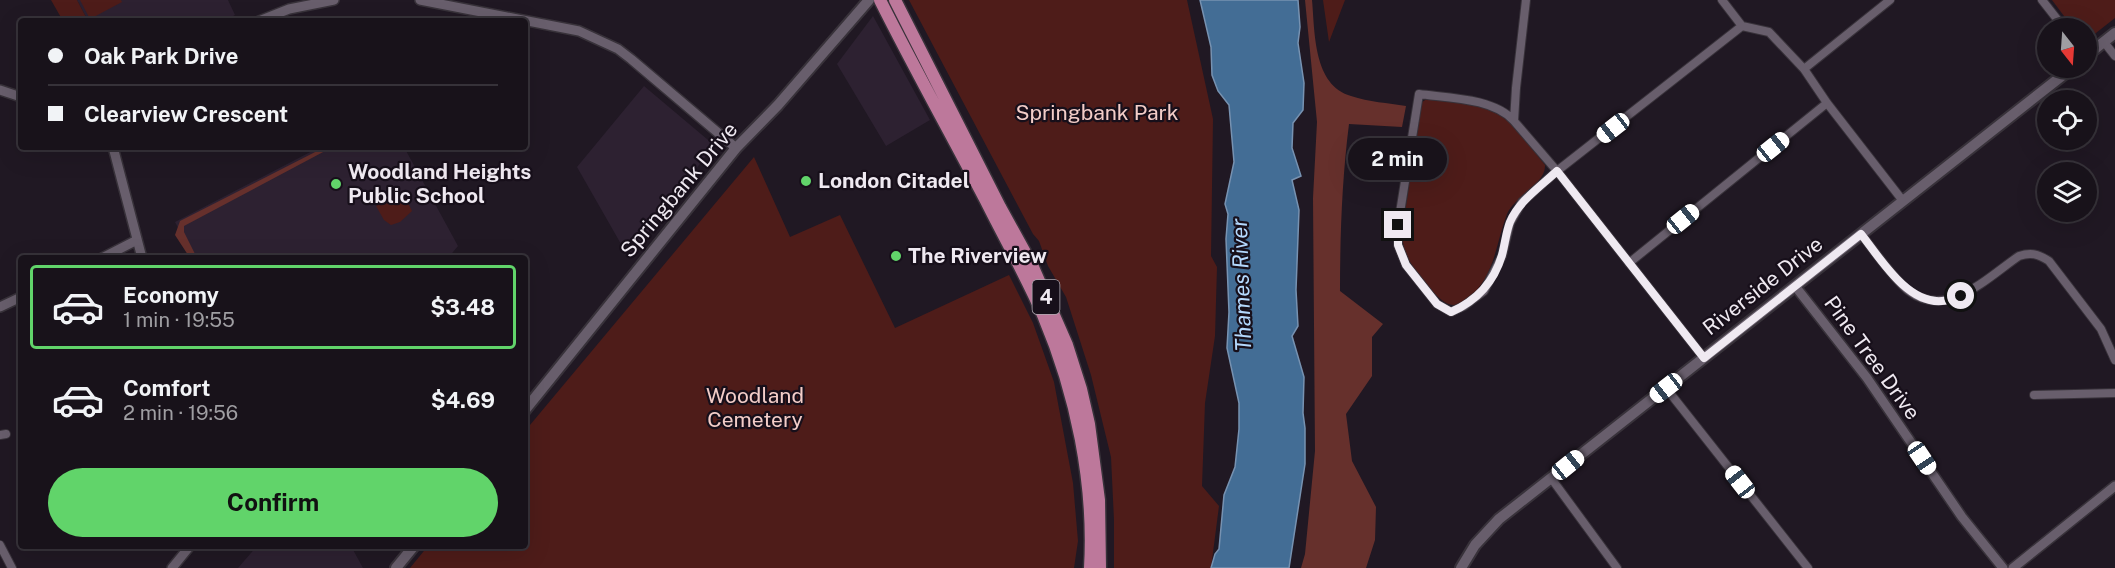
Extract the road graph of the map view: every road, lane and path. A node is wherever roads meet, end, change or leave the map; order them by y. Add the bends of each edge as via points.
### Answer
1 (334, 0) edge
2 (420, 0) edge
3 (869, 0) edge
4 (880, 0) edge
5 (895, 0) edge
6 (1526, 0) edge
7 (1722, 0) edge
8 (1890, 0) edge
9 (2042, 0) edge
10 (452, 3) edge
11 (267, 18) edge
12 (520, 18) edge
13 (2056, 18) edge
14 (528, 20) edge
15 (1742, 26) junction
16 (2115, 33) edge
17 (2104, 42) junction
18 (2097, 47) edge
19 (2115, 56) edge
20 (1804, 69) junction
21 (2059, 78) edge
22 (0, 90) edge
23 (18, 96) edge
24 (1827, 103) junction
25 (1514, 121) junction
26 (736, 148) junction
27 (114, 150) edge
28 (1557, 171) junction
29 (1903, 201) junction
30 (1861, 234) junction
31 (137, 240) junction
32 (108, 255) edge
33 (140, 255) edge
34 (1629, 263) junction
35 (1795, 286) junction
36 (18, 298) edge
37 (0, 307) edge
38 (1704, 358) junction
39 (2115, 360) edge
40 (1666, 388) junction
41 (2115, 393) edge
42 (2034, 395) dead end
43 (528, 406) edge
44 (1551, 478) junction
45 (2115, 486) edge
46 (0, 544) edge
47 (188, 549) edge
48 (412, 549) edge
49 (12, 568) edge
50 (172, 568) edge
51 (396, 568) edge
52 (1090, 568) edge
53 (1100, 568) edge
54 (1461, 568) edge
55 (1617, 568) edge
56 (1808, 568) edge
57 (2003, 568) edge
58 (2013, 568) edge

1 - 11 street via 289,9
2 - 10 street
3 - 26 main road, Springbank Drive
4 - 52 main road via 1016,258 1060,362 1075,412 1085,470
5 - 53 main road, 4 via 1032,265 1066,345 1089,424 1099,500
6 - 25 street
7 - 15 street
8 - 20 street
9 - 13 street
10 - 12 street
14 - 26 street via 579,31 618,50
15 - 20 street via 1769,32
15 - 28 street
16 - 17 main road
17 - 18 main road
17 - 19 street
20 - 24 street
21 - 29 main road, Riverside Drive
22 - 23 street
24 - 29 street
24 - 34 street
25 - 28 street
25 - 28 street via 1485,104 1419,94 1398,245 1406,265 1437,304 1451,312 1484,291 1502,256 1509,223 1522,202
26 - 43 main road, Springbank Drive
27 - 31 street
28 - 34 street
29 - 30 main road, Riverside Drive
30 - 35 main road, Riverside Drive
30 - 39 street via 1908,291 1923,299 1942,301 1961,296 2019,256 2038,254 2049,261 2101,329
31 - 32 street
31 - 33 street
34 - 38 street
35 - 38 main road, Riverside Drive
35 - 57 street, Pine Tree Drive via 1868,378 1962,517
36 - 37 street
38 - 40 main road, Riverside Drive
40 - 44 main road, Riverside Drive
40 - 56 street
41 - 42 street
44 - 54 main road, Riverside Drive via 1500,519 1475,545
44 - 55 street
45 - 58 street
46 - 49 street
47 - 50 street
48 - 51 main road

